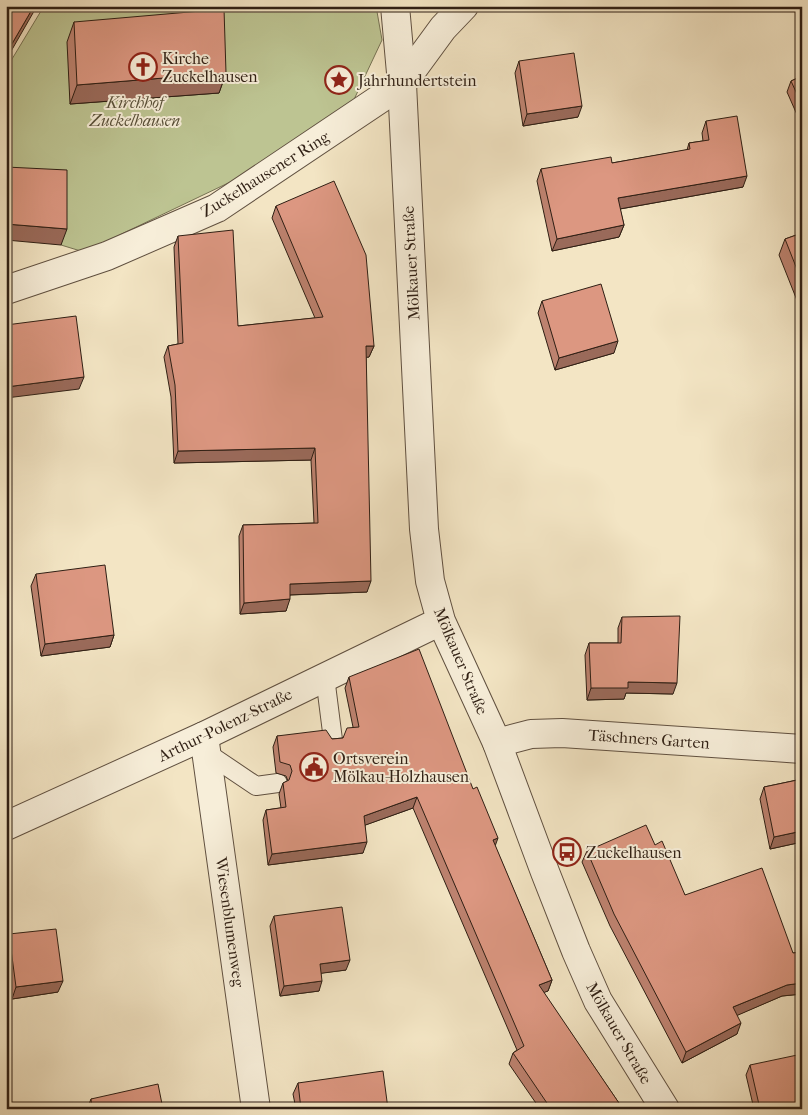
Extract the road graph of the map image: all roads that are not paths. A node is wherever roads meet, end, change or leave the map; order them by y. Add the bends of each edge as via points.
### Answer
1 (395, 6) edge
2 (464, 6) edge
3 (402, 84) junction
4 (6, 290) edge
5 (441, 621) junction
6 (325, 677) junction
7 (334, 740) edge
8 (498, 743) junction
9 (205, 745) junction
10 (802, 749) edge
11 (278, 783) dead end
12 (6, 826) edge
13 (256, 1109) edge
14 (666, 1109) edge

1 - 3 street
2 - 3 street, Zuckelhausener Ring
3 - 4 street, Zuckelhausener Ring via 217,208 107,256
3 - 5 street, Mölkauer Straße via 424,529 430,581
5 - 6 street, Arthur-Polenz-Straße
5 - 8 street, Mölkauer Straße
6 - 7 lane
6 - 9 street, Arthur-Polenz-Straße
8 - 10 street, Täschners Garten via 531,734 562,733
8 - 14 street, Mölkauer Straße via 544,872 598,1001
9 - 11 lane via 256,786
9 - 12 street, Arthur-Polenz-Straße
9 - 13 street, Wiesenblumenweg

